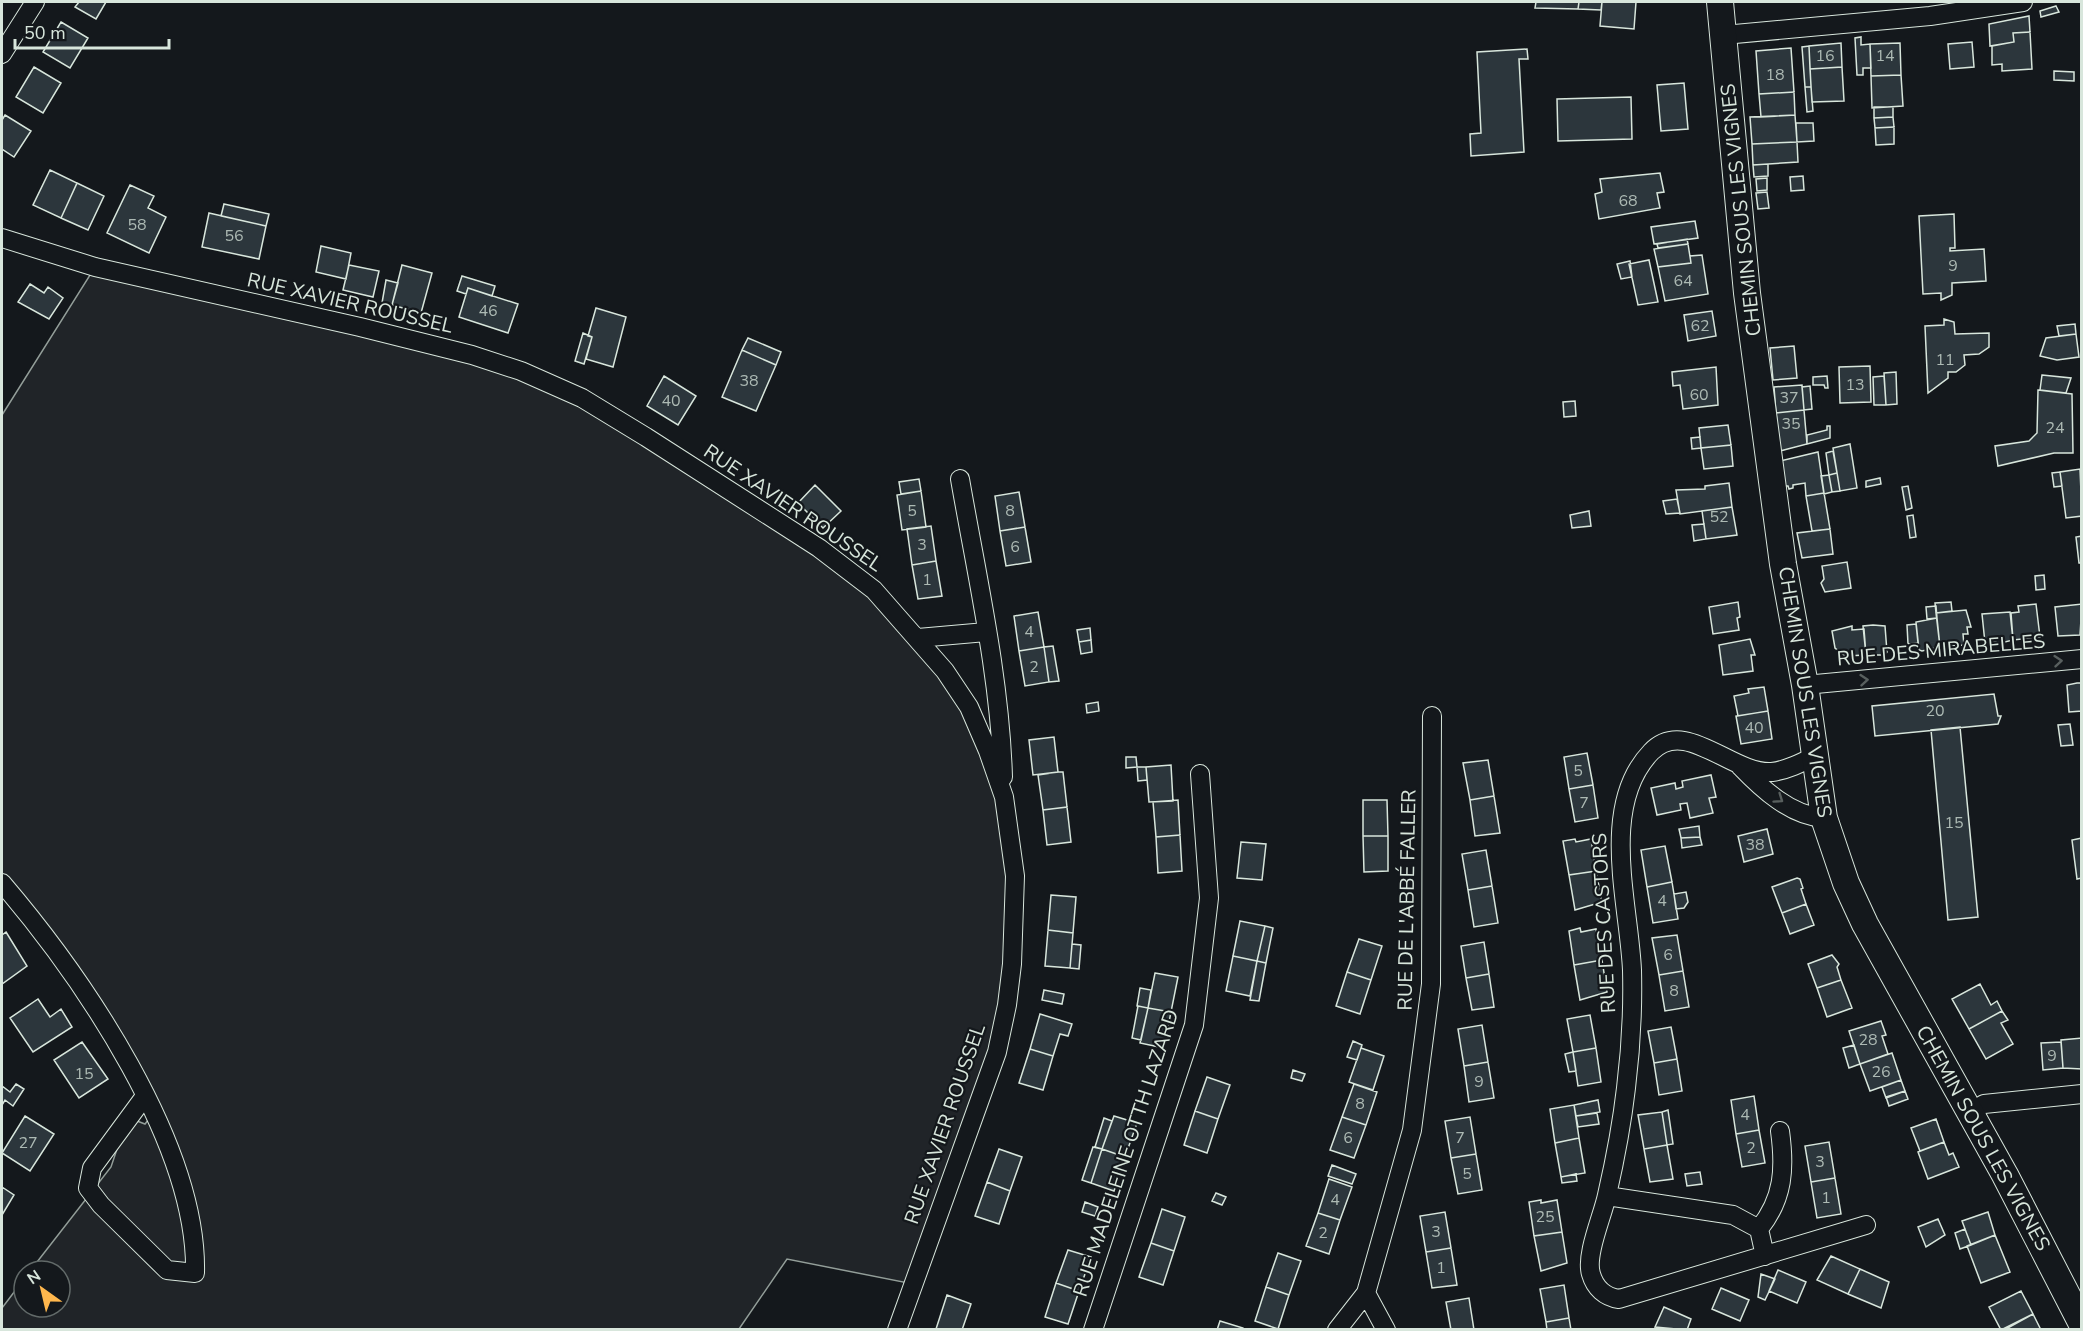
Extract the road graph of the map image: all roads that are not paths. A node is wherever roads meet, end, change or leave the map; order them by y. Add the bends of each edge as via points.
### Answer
1 (35, 2) edge
2 (1720, 2) edge
3 (2024, 2) edge
4 (1724, 35) junction
5 (2, 54) edge
6 (2, 238) edge
7 (960, 479) dead end
8 (986, 632) junction
9 (918, 638) junction
10 (2082, 659) edge
11 (1805, 685) junction
12 (1432, 716) dead end
13 (1815, 756) junction
14 (1740, 766) junction
15 (1200, 774) dead end
16 (1004, 797) junction
17 (1824, 818) junction
18 (2, 883) edge
19 (2082, 1094) edge
20 (145, 1096) junction
21 (1970, 1112) junction
22 (1780, 1131) dead end
23 (1607, 1196) junction
24 (1866, 1225) dead end
25 (1759, 1228) junction
26 (1765, 1256) junction
27 (1366, 1293) junction
28 (2082, 1324) edge
29 (897, 1329) edge
30 (1093, 1329) edge
31 (1337, 1329) edge
32 (1386, 1329) edge

1 - 5 street
2 - 4 street, CHEMIN SOUS LES VIGNES
3 - 4 street via 1930,16
4 - 11 street, CHEMIN SOUS LES VIGNES via 1750,316 1783,564
6 - 9 street, RUE XAVIER ROUSSEL via 95,267 360,327 521,371 582,398 819,548 874,590
7 - 8 street
8 - 9 street
8 - 16 street via 1002,742
9 - 16 street, RUE XAVIER ROUSSEL via 969,707
11 -> 10 street, RUE DES MIRABELLES
11 - 13 street, CHEMIN SOUS LES VIGNES
12 - 27 street, RUE DE L'ABBÉ FALLER via 1431,984 1412,1130
13 - 14 street, RUE DES CASTORS via 1771,772
13 - 17 street, CHEMIN SOUS LES VIGNES
14 -> 17 street, RUE DES CASTORS via 1757,784 1792,808 1807,817
14 - 23 street, RUE DES CASTORS via 1691,741 1670,741 1653,750 1637,769 1626,795 1620,826 1632,970 1632,1035
15 - 30 street, RUE MADELEINE OTTH LAZARD via 1209,898 1194,1025
16 - 29 street, RUE XAVIER ROUSSEL via 1015,876 1007,1005 997,1052
17 - 21 street, CHEMIN SOUS LES VIGNES via 1865,924
18 - 20 street via 64,961 124,1055
19 - 21 street via 1984,1104
20 - 20 street via 179,1172 196,1247 195,1273 167,1270 88,1188 92,1167
21 - 28 street, CHEMIN SOUS LES VIGNES
22 - 25 street via 1783,1178 1771,1214
23 - 25 street via 1733,1215
23 - 26 street, RUE DES CASTORS via 1590,1272 1601,1292 1611,1298 1631,1297
24 - 26 street, RUE DES CASTORS
25 - 26 street
27 - 31 street
27 - 32 street

